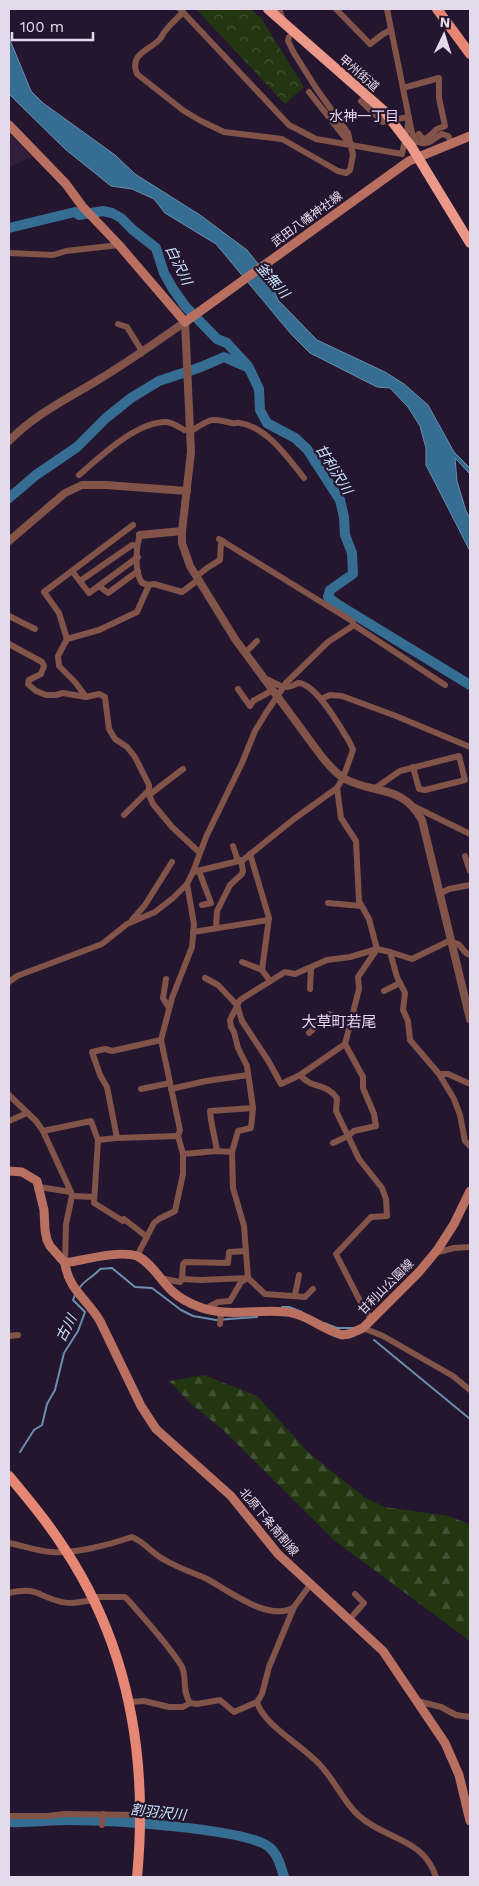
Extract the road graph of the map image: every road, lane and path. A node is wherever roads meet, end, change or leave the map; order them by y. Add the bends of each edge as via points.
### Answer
1 (268, 9) edge
2 (279, 9) edge
3 (336, 9) edge
4 (387, 9) edge
5 (437, 9) edge
6 (182, 11) edge
7 (285, 24) junction
8 (391, 30) junction
9 (289, 37) dead end
10 (470, 54) edge
11 (403, 88) junction
12 (308, 92) dead end
13 (361, 101) dead end
14 (409, 116) junction
15 (398, 119) dead end
16 (386, 122) dead end
17 (9, 125) edge
18 (407, 130) dead end
19 (419, 134) dead end
20 (470, 136) edge
21 (432, 138) junction
22 (452, 143) junction
23 (404, 145) dead end
24 (351, 146) junction
25 (413, 160) junction
26 (470, 242) edge
27 (119, 245) junction
28 (9, 253) edge
29 (187, 320) junction
30 (118, 324) dead end
31 (141, 354) junction
32 (184, 430) dead end
33 (193, 430) dead end
34 (9, 441) edge
35 (80, 475) dead end
36 (304, 478) dead end
37 (187, 491) junction
38 (133, 525) dead end
39 (182, 531) junction
40 (140, 535) joint
41 (10, 542) edge
42 (137, 546) junction
43 (138, 557) junction
44 (72, 571) junction
45 (138, 571) junction
46 (197, 578) junction
47 (80, 582) junction
48 (150, 585) junction
49 (98, 586) junction
50 (9, 616) edge
51 (354, 625) junction
52 (35, 629) dead end
53 (67, 640) junction
54 (257, 642) dead end
55 (9, 644) edge
56 (245, 653) junction
57 (263, 678) junction
58 (445, 685) dead end
59 (284, 688) junction
60 (238, 689) dead end
61 (275, 694) junction
62 (86, 697) junction
63 (322, 700) junction
64 (470, 747) edge
65 (413, 767) junction
66 (183, 769) dead end
67 (343, 778) junction
68 (337, 788) junction
69 (374, 789) junction
70 (149, 793) junction
71 (415, 807) junction
72 (124, 814) dead end
73 (470, 834) edge
74 (233, 846) dead end
75 (200, 852) junction
76 (250, 854) junction
77 (465, 856) dead end
78 (240, 861) junction
79 (172, 862) dead end
80 (196, 872) junction
81 (470, 872) edge
82 (187, 884) junction
83 (470, 885) edge
84 (439, 894) junction
85 (328, 903) dead end
86 (202, 905) dead end
87 (361, 906) junction
88 (268, 920) junction
89 (130, 922) junction
90 (216, 928) junction
91 (193, 932) junction
92 (451, 941) junction
93 (376, 948) junction
94 (390, 952) junction
95 (470, 955) edge
96 (242, 962) dead end
97 (311, 968) junction
98 (262, 970) junction
99 (205, 978) dead end
100 (166, 979) dead end
101 (270, 981) junction
102 (9, 982) edge
103 (400, 983) junction
104 (310, 988) dead end
105 (384, 991) dead end
106 (237, 1005) junction
107 (169, 1008) junction
108 (350, 1018) junction
109 (470, 1019) edge
110 (309, 1033) dead end
111 (161, 1040) junction
112 (345, 1044) junction
113 (439, 1074) junction
114 (248, 1075) junction
115 (300, 1075) junction
116 (470, 1084) edge
117 (171, 1086) junction
118 (141, 1089) dead end
119 (9, 1095) edge
120 (253, 1108) junction
121 (27, 1113) junction
122 (9, 1121) edge
123 (43, 1130) junction
124 (178, 1136) junction
125 (348, 1136) junction
126 (117, 1138) junction
127 (98, 1140) junction
128 (332, 1143) dead end
129 (470, 1146) edge
130 (216, 1151) junction
131 (232, 1152) junction
132 (183, 1154) junction
133 (9, 1171) edge
134 (39, 1187) junction
135 (470, 1191) edge
136 (72, 1194) junction
137 (94, 1197) junction
138 (147, 1237) junction
139 (470, 1247) edge
140 (222, 1248) dead end
141 (246, 1251) junction
142 (229, 1252) junction
143 (435, 1253) junction
144 (137, 1256) junction
145 (65, 1263) junction
146 (299, 1275) dead end
147 (159, 1277) junction
148 (248, 1278) junction
149 (182, 1279) junction
150 (313, 1289) dead end
151 (295, 1295) junction
152 (205, 1309) junction
153 (221, 1315) junction
154 (371, 1319) junction
155 (220, 1324) dead end
156 (363, 1328) junction
157 (18, 1335) dead end
158 (9, 1336) edge
159 (470, 1390) edge
160 (9, 1476) edge
161 (9, 1542) edge
162 (67, 1552) junction
163 (310, 1585) junction
164 (9, 1593) edge
165 (355, 1594) dead end
166 (93, 1599) junction
167 (293, 1608) junction
168 (349, 1620) junction
169 (417, 1701) junction
170 (129, 1702) junction
171 (257, 1702) junction
172 (190, 1703) junction
173 (470, 1717) edge
174 (9, 1816) edge
175 (102, 1816) junction
176 (470, 1821) edge
177 (141, 1822) junction
178 (102, 1825) dead end
179 (137, 1877) edge
180 (436, 1877) edge

1 - 7 highway, 甲州街道
2 - 7 street
3 - 8 street via 370,44
4 - 8 street
5 - 10 main road
6 - 24 street via 289,125 316,139
6 - 24 street via 159,39 144,50 134,66 137,74 160,93 184,111 224,132 282,139 338,171 346,173 350,170
7 - 25 highway, 甲州街道 via 384,112 411,146
8 - 11 street
9 - 24 street via 288,41 316,88 348,133
11 - 14 street
11 - 21 street via 439,78 438,98 445,126
12 - 24 street
13 - 16 street
14 - 15 street
14 - 18 street
14 - 21 street via 417,142 430,143
17 - 27 main road
19 - 21 street via 422,138
20 - 22 main road, 武田八幡神社線
21 - 22 street via 442,134 448,136
22 - 25 main road, 武田八幡神社線
23 - 24 street via 402,154
25 - 26 highway, 甲州街道
25 - 29 main road, 武田八幡神社線
27 - 28 street via 53,255
27 - 29 main road
29 - 31 street
29 - 37 street via 191,452
30 - 31 street via 127,326
31 - 34 street via 37,417
32 - 35 street via 167,422 147,426 99,457
33 - 36 street via 207,421 240,422 274,442
37 - 39 street
37 - 41 street via 82,485 65,492
38 - 44 street
39 - 40 street
39 - 46 street via 185,554
40 - 42 street
42 - 43 street
42 - 47 street via 132,545
43 - 45 street
43 - 49 street
44 - 47 street
44 - 53 street via 44,592 60,613
45 - 48 street via 142,583
45 - 49 street via 108,593
46 - 48 street via 189,589 182,592
46 - 51 street via 220,560 221,540
46 - 56 street
47 - 49 street via 89,593
48 - 53 street via 137,612 99,630
50 - 52 street
51 - 58 street
51 - 59 street via 328,642
53 - 62 street via 58,656 59,666
54 - 56 street
55 - 62 street via 42,662 41,674 28,684 32,688 46,695 63,693
56 - 57 street
57 - 59 street
57 - 61 street
59 - 61 street
59 - 63 street via 304,683
60 - 61 street via 250,706 253,701
61 - 67 street via 322,757
61 - 75 street
62 - 70 street via 99,694 105,697 111,733 135,757 146,778
63 - 64 street via 330,695 342,696
63 - 67 street via 353,750
65 - 65 street via 459,756 465,780 425,790 419,788
65 - 69 street via 400,771
66 - 70 street
67 - 68 street
67 - 69 street
68 - 76 street
68 - 87 street via 341,818 356,841
69 - 71 street via 401,797
70 - 72 street
70 - 75 street via 153,804 172,827
71 - 73 street
71 - 84 street via 422,820
74 - 78 street
75 - 80 street
76 - 78 street
76 - 88 street
77 - 81 street
78 - 80 street
78 - 90 street via 243,871 230,885 217,911
79 - 89 street via 145,905
80 - 82 street
80 - 86 street via 211,903
82 - 89 street via 166,905
82 - 91 street
83 - 84 street
84 - 92 street
85 - 87 street
87 - 93 street via 369,919
88 - 90 street
88 - 98 street
89 - 102 street via 102,944 17,976
90 - 91 street
91 - 107 street via 192,947
92 - 94 street via 412,959
92 - 95 street via 460,944
92 - 109 street
93 - 94 street
93 - 97 street via 350,957 327,960
93 - 108 street via 358,977 359,989
94 - 103 street
96 - 98 street
97 - 101 street via 295,974 285,972
97 - 104 street
98 - 101 street
99 - 106 street via 218,985
100 - 107 street via 163,998
101 - 106 street
103 - 105 street
103 - 113 street via 405,993 403,1010 410,1040
106 - 114 street via 230,1026
106 - 115 street via 242,1020 281,1084
107 - 111 street
108 - 110 street via 336,1018 329,1014
108 - 112 street
111 - 117 street
111 - 126 street via 92,1052 107,1087
112 - 115 street
112 - 125 street via 363,1077 363,1088 376,1126 354,1131
113 - 116 street via 448,1074
113 - 129 street via 454,1099
114 - 117 street
114 - 120 street
115 - 125 street via 307,1083 324,1087 334,1094 338,1118
117 - 118 street
117 - 124 street via 180,1130
119 - 121 street
120 - 130 street via 210,1111
120 - 131 street via 251,1128 238,1131
121 - 122 street
121 - 123 street
123 - 127 street via 91,1121
123 - 136 street
124 - 126 street
124 - 132 street
125 - 128 street
125 - 154 street via 359,1159 386,1198 387,1216 371,1217 336,1254
126 - 127 street
127 - 137 street
130 - 131 street
130 - 132 street
131 - 141 street via 233,1188 244,1226
132 - 138 street via 183,1174 175,1211 159,1218
133 - 134 main road via 31,1176
134 - 136 street
134 - 145 main road via 47,1240
135 - 143 main road, 甘利山公園線
136 - 137 street
136 - 145 street via 66,1224
137 - 138 street via 94,1204
138 - 144 street
139 - 143 street
140 - 142 street
141 - 142 street
141 - 148 street
142 - 149 street via 228,1263 185,1262
143 - 154 main road, 甘利山公園線
144 - 145 main road via 126,1254
144 - 147 main road, 甘利山公園線
145 - 163 main road, 北原下条南割線 via 70,1285 100,1321 141,1406 156,1429 231,1496 278,1554
146 - 151 street
147 - 149 street via 180,1282
147 - 152 main road, 甘利山公園線 via 173,1293
148 - 149 street
148 - 151 street via 265,1294
148 - 152 street via 240,1282 230,1301 218,1302
150 - 151 street via 305,1297
152 - 153 main road, 甘利山公園線
153 - 155 street
153 - 156 main road, 甘利山公園線 via 287,1312 342,1335
154 - 156 main road, 甘利山公園線
156 - 159 street via 453,1376
157 - 158 street
160 - 162 main road
161 - 162 street via 38,1550
162 - 166 main road
162 - 167 street via 134,1537 163,1559 207,1579 246,1603 276,1611
163 - 167 street
163 - 168 main road, 北原下条南割線
164 - 166 street via 28,1590 61,1602
165 - 168 street via 364,1603
166 - 170 main road via 113,1648
166 - 172 street via 125,1597 129,1601 167,1643 182,1667 184,1693
167 - 171 street
168 - 169 main road, 北原下条南割線 via 383,1651
169 - 173 street
169 - 176 main road, 北原下条南割線 via 445,1743 458,1775
170 - 172 street via 144,1701 169,1707 183,1707
170 - 177 main road via 138,1753
171 - 172 street via 234,1712 220,1700
171 - 180 street via 274,1727 323,1767 357,1814 419,1849 432,1865
174 - 175 street
175 - 177 street
175 - 178 street
177 - 179 main road

